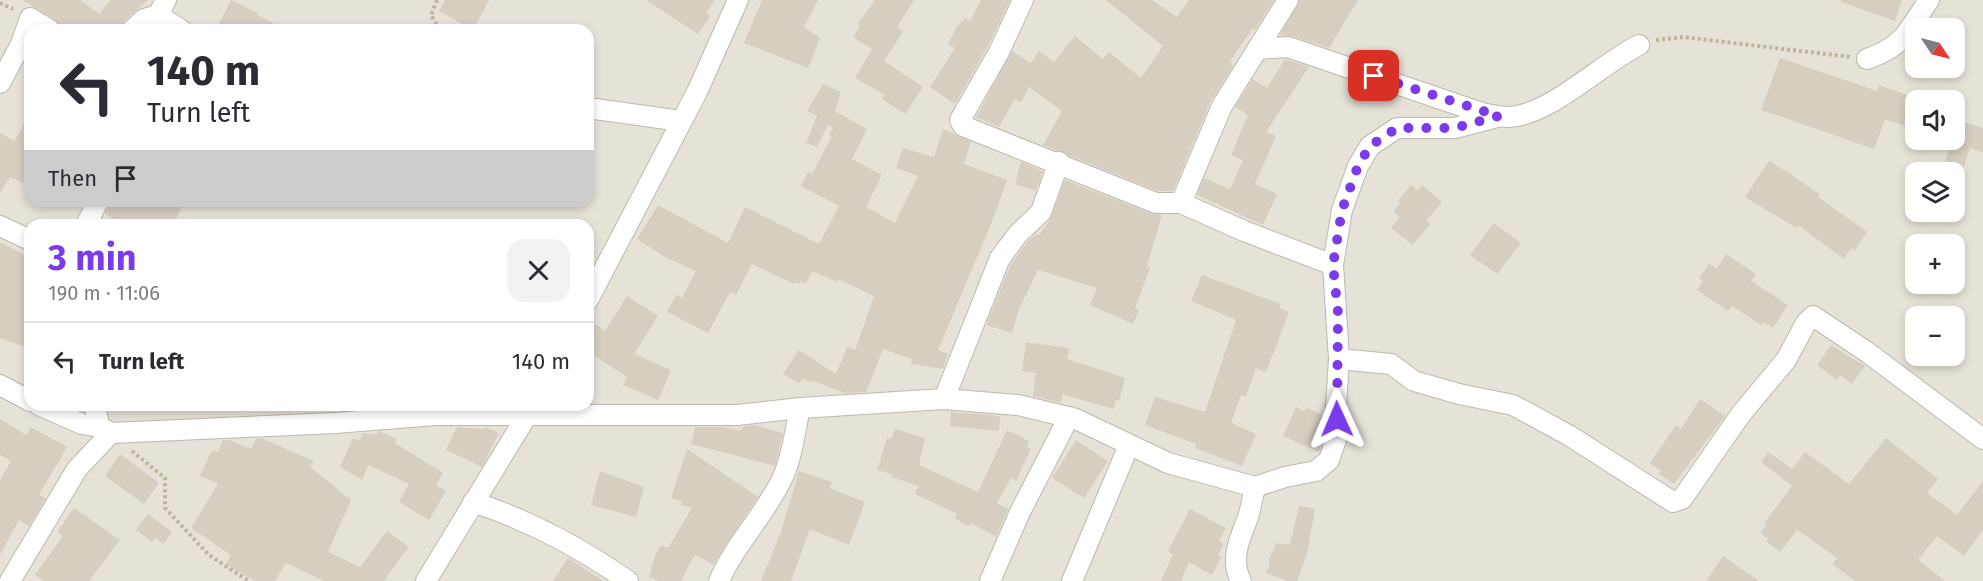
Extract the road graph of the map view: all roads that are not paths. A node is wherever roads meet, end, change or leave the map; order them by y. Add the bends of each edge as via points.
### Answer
1 (738, 0) edge
2 (1023, 0) edge
3 (1288, 0) edge
4 (1929, 0) edge
5 (162, 8) edge
6 (28, 24) edge
7 (40, 24) edge
8 (139, 24) edge
9 (176, 24) edge
10 (24, 35) edge
11 (1639, 45) road end
12 (1257, 49) junction
13 (1866, 58) road end
14 (0, 82) edge
15 (594, 109) edge
16 (1499, 116) junction
17 (681, 121) junction
18 (1059, 162) junction
19 (1181, 203) junction
20 (0, 226) edge
21 (24, 237) edge
22 (1333, 265) junction
23 (594, 288) edge
24 (1339, 359) junction
25 (0, 385) edge
26 (24, 397) edge
27 (944, 399) junction
28 (800, 408) junction
29 (53, 411) edge
30 (98, 411) edge
31 (512, 411) edge
32 (530, 411) edge
33 (572, 411) edge
34 (1069, 417) junction
35 (110, 431) junction
36 (1983, 439) edge
37 (1129, 445) junction
38 (1256, 488) junction
39 (473, 502) junction
40 (10, 581) edge
41 (426, 581) edge
42 (628, 581) edge
43 (719, 581) edge
44 (990, 581) edge
45 (1072, 581) edge
46 (1241, 581) edge

1 - 17 street
2 - 18 street via 960,120 963,126 986,137
3 - 12 street
4 - 13 street via 1902,41
5 - 8 street
5 - 9 street
6 - 7 street via 30,18
10 - 14 street
11 - 16 street via 1543,107 1530,113
12 - 16 street via 1288,46
12 - 19 street via 1222,106
15 - 17 street
16 - 22 street via 1455,128 1397,128 1370,146 1342,210
17 - 23 street
18 - 19 street via 1156,203
18 - 27 street via 1041,212 1000,258
19 - 22 street
20 - 21 street
22 - 24 street
24 - 36 street via 1391,364 1414,381 1513,405 1570,436 1673,502 1682,499 1741,414 1786,360 1813,316
24 - 38 street via 1339,431 1329,460 1316,471
25 - 26 street
27 - 28 street
27 - 34 street via 1018,405
28 - 33 street via 737,415
28 - 43 street via 783,477 737,545
29 - 35 street
30 - 35 street
31 - 35 street via 335,423
32 - 39 street
34 - 37 street
34 - 44 street
35 - 40 street via 77,469
37 - 38 street via 1168,463
37 - 45 street
38 - 46 street via 1238,538 1236,572
39 - 41 street
39 - 42 street via 508,513 561,540

